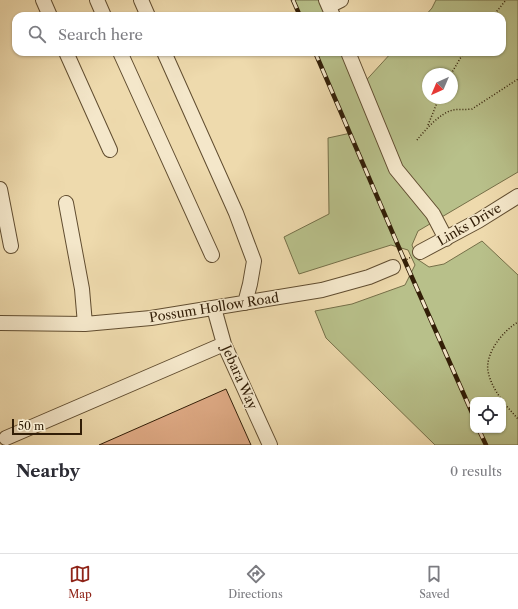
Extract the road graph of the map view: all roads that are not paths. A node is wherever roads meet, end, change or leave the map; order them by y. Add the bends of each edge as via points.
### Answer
1 (43, 0) edge
2 (97, 0) edge
3 (141, 0) edge
4 (48, 12) edge
5 (102, 12) edge
6 (146, 12) edge
7 (68, 56) edge
8 (122, 56) edge
9 (166, 56) edge
10 (350, 56) edge
11 (110, 150) dead end
12 (0, 189) edge
13 (518, 196) edge
14 (66, 203) dead end
15 (446, 238) junction
16 (11, 246) dead end
17 (420, 252) road end
18 (212, 254) dead end
19 (393, 267) road end
20 (245, 303) junction
21 (214, 308) junction
22 (0, 323) edge
23 (86, 324) junction
24 (224, 344) junction
25 (6, 438) dead end
26 (270, 445) edge

1 - 4 street
2 - 5 street
3 - 6 street
7 - 11 street
8 - 18 street
9 - 20 street via 236,213 254,261
10 - 15 street via 396,169 433,214
12 - 16 street
13 - 15 street, Links Drive
14 - 23 street
15 - 17 street, Links Drive
19 - 20 street, Possum Hollow Road via 369,277 322,290
20 - 21 street, Possum Hollow Road
21 - 23 street, Possum Hollow Road via 151,318
21 - 24 street, Jebara Way
22 - 23 street, Possum Hollow Road
24 - 25 street
24 - 26 street, Jebara Way

